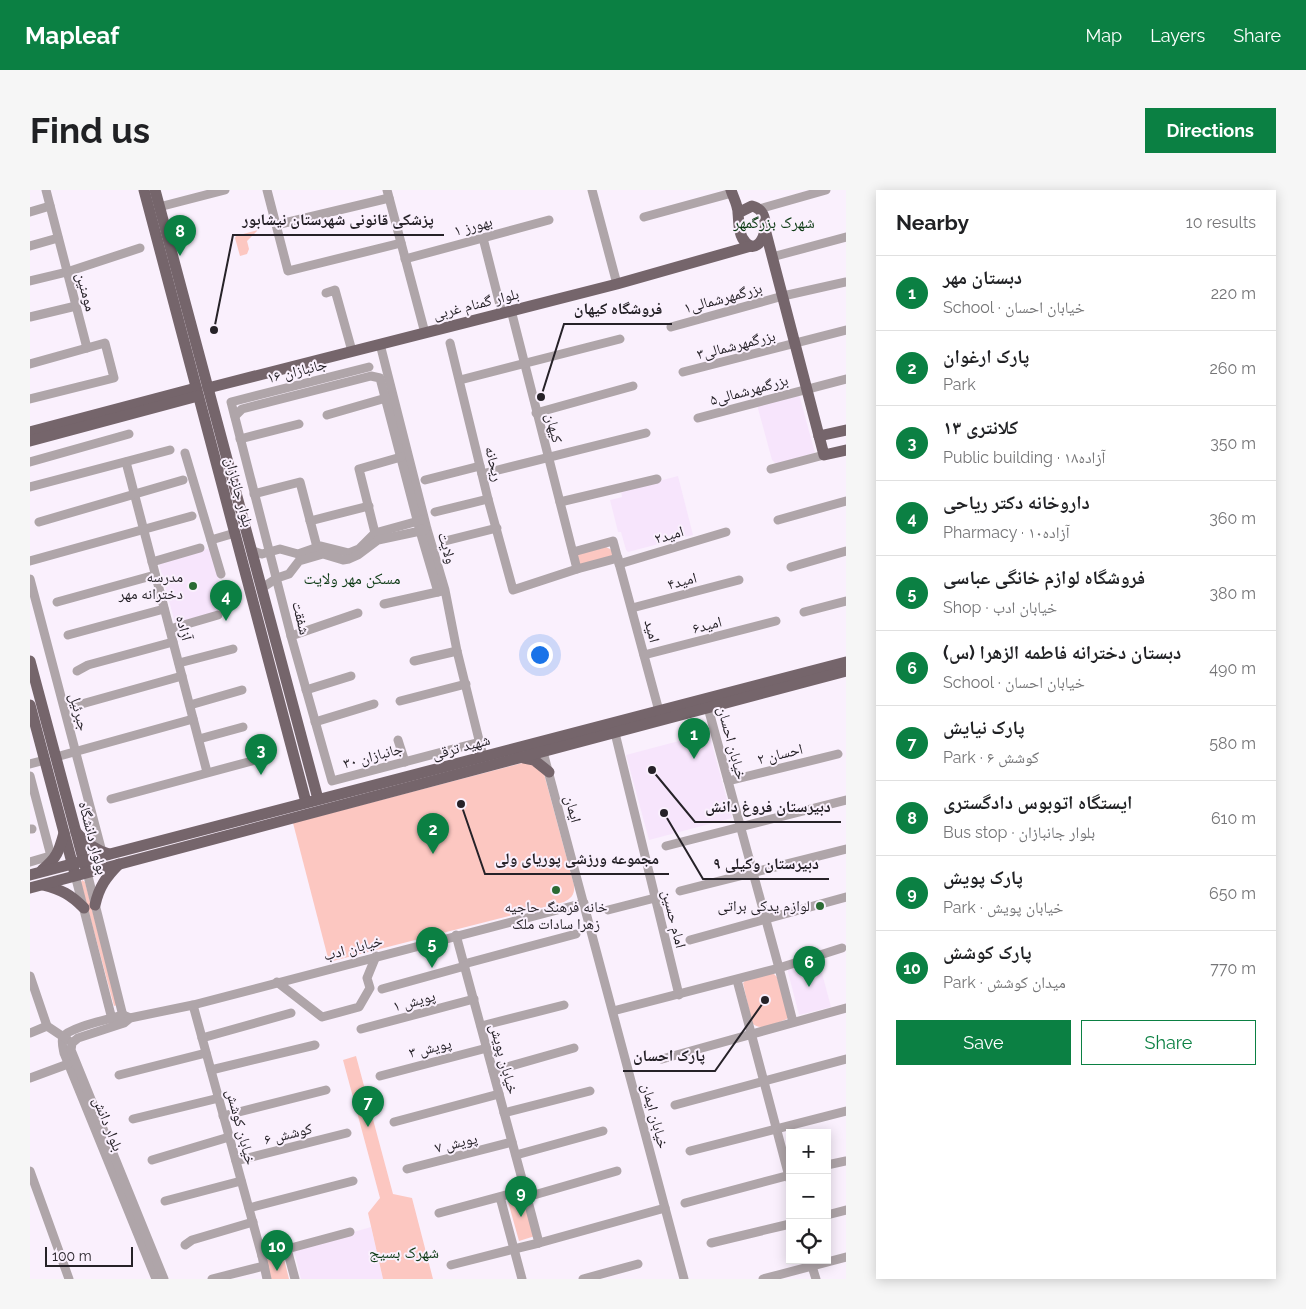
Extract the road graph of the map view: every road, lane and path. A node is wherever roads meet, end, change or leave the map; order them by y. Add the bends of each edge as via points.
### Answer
1 (46, 190) edge
2 (144, 190) edge
3 (155, 190) edge
4 (224, 190) edge
5 (267, 190) edge
6 (592, 190) edge
7 (826, 190) edge
8 (731, 192) edge
9 (388, 194) edge
10 (50, 206) junction
11 (159, 207) junction
12 (759, 209) junction
13 (30, 212) edge
14 (738, 213) junction
15 (644, 217) dead end
16 (549, 220) dead end
17 (276, 225) junction
18 (766, 232) junction
19 (846, 237) edge
20 (58, 238) junction
21 (483, 238) junction
22 (401, 243) junction
23 (753, 245) junction
24 (30, 246) edge
25 (140, 248) dead end
26 (772, 257) junction
27 (405, 259) junction
28 (67, 272) junction
29 (30, 281) edge
30 (846, 282) edge
31 (617, 284) junction
32 (326, 292) dead end
33 (783, 296) junction
34 (76, 306) junction
35 (506, 311) junction
36 (30, 317) edge
37 (183, 319) junction
38 (671, 327) dead end
39 (846, 330) edge
40 (425, 333) junction
41 (620, 339) dead end
42 (450, 343) dead end
43 (380, 344) junction
44 (795, 344) junction
45 (88, 348) junction
46 (352, 351) junction
47 (30, 364) edge
48 (524, 364) junction
49 (369, 367) dead end
50 (683, 372) dead end
51 (846, 379) edge
52 (460, 380) junction
53 (633, 386) dead end
54 (208, 388) junction
55 (807, 389) junction
56 (192, 394) junction
57 (386, 398) junction
58 (30, 399) edge
59 (231, 402) joint
60 (536, 412) junction
61 (327, 415) dead end
62 (235, 416) junction
63 (698, 418) dead end
64 (299, 424) dead end
65 (846, 430) edge
66 (30, 432) edge
67 (646, 433) dead end
68 (129, 434) dead end
69 (819, 436) junction
70 (240, 439) junction
71 (30, 441) edge
72 (170, 450) dead end
73 (846, 450) edge
74 (185, 453) dead end
75 (824, 455) junction
76 (401, 457) junction
77 (548, 458) junction
78 (30, 462) edge
79 (126, 462) junction
80 (229, 464) junction
81 (217, 468) junction
82 (771, 469) dead end
83 (481, 470) junction
84 (657, 479) dead end
85 (183, 480) dead end
86 (425, 480) dead end
87 (30, 487) edge
88 (134, 494) junction
89 (254, 494) junction
90 (488, 498) junction
91 (846, 501) edge
92 (560, 502) junction
93 (368, 506) junction
94 (435, 512) dead end
95 (192, 516) dead end
96 (310, 520) junction
97 (421, 520) junction
98 (778, 520) dead end
99 (39, 522) dead end
100 (497, 528) junction
101 (423, 530) junction
102 (144, 531) junction
103 (726, 532) dead end
104 (234, 533) junction
105 (376, 537) junction
106 (211, 540) junction
107 (444, 541) dead end
108 (317, 547) junction
109 (200, 548) dead end
110 (253, 551) junction
111 (270, 552) junction
112 (572, 552) junction
113 (846, 552) edge
114 (30, 561) edge
115 (618, 561) junction
116 (152, 562) junction
117 (791, 567) dead end
118 (577, 569) junction
119 (221, 574) dead end
120 (155, 575) junction
121 (277, 578) junction
122 (30, 579) edge
123 (739, 580) dead end
124 (262, 588) junction
125 (442, 591) junction
126 (846, 601) edge
127 (57, 602) dead end
128 (384, 604) dead end
129 (632, 608) junction
130 (164, 609) junction
131 (804, 612) dead end
132 (358, 613) dead end
133 (218, 616) dead end
134 (776, 621) dead end
135 (170, 629) junction
136 (68, 635) dead end
137 (291, 636) junction
138 (173, 642) junction
139 (233, 649) dead end
140 (457, 651) junction
141 (644, 655) junction
142 (30, 661) edge
143 (414, 661) dead end
144 (846, 662) edge
145 (179, 663) junction
146 (77, 671) dead end
147 (846, 671) edge
148 (182, 676) junction
149 (351, 676) dead end
150 (466, 684) junction
151 (242, 690) dead end
152 (306, 690) junction
153 (400, 701) dead end
154 (707, 703) junction
155 (374, 704) dead end
156 (30, 705) edge
157 (78, 705) dead end
158 (190, 705) junction
159 (659, 710) junction
160 (194, 719) junction
161 (315, 722) junction
162 (298, 724) junction
163 (243, 727) dead end
164 (286, 727) junction
165 (615, 733) junction
166 (199, 739) junction
167 (398, 740) dead end
168 (480, 742) junction
169 (75, 751) junction
170 (543, 752) junction
171 (838, 754) dead end
172 (483, 756) junction
173 (50, 758) junction
174 (520, 758) junction
175 (252, 761) dead end
176 (405, 762) junction
177 (30, 764) edge
178 (207, 772) junction
179 (549, 772) junction
180 (30, 776) edge
181 (332, 781) joint
182 (728, 781) junction
183 (391, 786) junction
184 (318, 798) junction
185 (111, 799) dead end
186 (846, 800) edge
187 (306, 802) junction
188 (231, 821) junction
189 (740, 827) junction
190 (70, 832) junction
191 (234, 834) junction
192 (666, 846) dead end
193 (846, 849) edge
194 (106, 853) junction
195 (54, 855) junction
196 (30, 862) edge
197 (78, 862) junction
198 (120, 863) junction
199 (87, 872) junction
200 (753, 873) junction
201 (34, 874) edge
202 (75, 876) junction
203 (36, 886) edge
204 (680, 891) dead end
205 (846, 897) edge
206 (655, 898) junction
207 (584, 903) junction
208 (95, 905) junction
209 (84, 908) junction
210 (608, 910) dead end
211 (766, 919) junction
212 (576, 934) dead end
213 (456, 935) junction
214 (690, 940) dead end
215 (842, 948) dead end
216 (376, 956) junction
217 (465, 965) junction
218 (779, 968) junction
219 (30, 976) edge
220 (737, 980) junction
221 (277, 982) junction
222 (382, 989) dead end
223 (679, 995) junction
224 (474, 999) junction
225 (193, 1005) junction
226 (564, 1005) dead end
227 (846, 1008) edge
228 (613, 1012) junction
229 (291, 1013) dead end
230 (126, 1019) junction
231 (113, 1022) junction
232 (793, 1022) junction
233 (47, 1026) junction
234 (481, 1026) junction
235 (361, 1029) dead end
236 (30, 1033) edge
237 (752, 1034) junction
238 (64, 1037) junction
239 (202, 1038) junction
240 (72, 1043) junction
241 (315, 1045) dead end
242 (487, 1048) junction
243 (574, 1048) dead end
244 (206, 1053) junction
245 (662, 1059) dead end
246 (846, 1059) edge
247 (68, 1064) junction
248 (211, 1070) junction
249 (493, 1071) junction
250 (119, 1075) dead end
251 (380, 1076) dead end
252 (30, 1078) edge
253 (764, 1081) junction
254 (326, 1090) dead end
255 (590, 1091) dead end
256 (499, 1094) junction
257 (219, 1098) junction
258 (675, 1105) dead end
259 (846, 1111) edge
260 (504, 1113) junction
261 (223, 1116) junction
262 (133, 1119) dead end
263 (394, 1122) dead end
264 (776, 1128) junction
265 (604, 1131) dead end
266 (347, 1133) dead end
267 (229, 1138) junction
268 (512, 1142) junction
269 (690, 1151) dead end
270 (516, 1154) junction
271 (152, 1160) dead end
272 (236, 1161) junction
273 (846, 1161) edge
274 (831, 1164) edge
275 (407, 1169) dead end
276 (30, 1171) edge
277 (618, 1172) dead end
278 (788, 1174) edge
279 (786, 1178) edge
280 (241, 1181) junction
281 (353, 1181) dead end
282 (526, 1194) junction
283 (500, 1197) junction
284 (165, 1201) dead end
285 (684, 1203) dead end
286 (249, 1208) junction
287 (665, 1208) junction
288 (846, 1210) edge
289 (439, 1214) dead end
290 (831, 1214) edge
291 (253, 1222) junction
292 (786, 1225) edge
293 (350, 1232) dead end
294 (539, 1243) junction
295 (711, 1243) dead end
296 (184, 1245) dead end
297 (287, 1249) junction
298 (514, 1249) junction
299 (262, 1256) junction
300 (846, 1257) edge
301 (831, 1260) edge
302 (638, 1264) dead end
303 (808, 1264) edge
304 (811, 1264) edge
305 (451, 1265) dead end
306 (264, 1266) junction
307 (69, 1279) edge
308 (156, 1279) edge
309 (164, 1279) edge
310 (212, 1279) edge
311 (267, 1279) edge
312 (295, 1279) edge
313 (522, 1279) edge
314 (583, 1279) edge
315 (684, 1279) edge
316 (763, 1279) edge
317 (816, 1279) edge

1 - 10 street, مومنین
2 - 37 main road, بلوار جانبازان
3 - 11 main road, بلوار جانبازان
4 - 11 street
5 - 17 street
6 - 31 street
7 - 12 street
8 - 14 main road
8 - 15 street
9 - 17 street
9 - 22 street
10 - 13 street
10 - 20 street, مومنین
11 - 37 main road, بلوار جانبازان
12 - 14 main road via 752,206
12 - 18 main road
14 - 23 main road via 743,238
16 - 21 street, بهورز ۱
17 - 22 street via 288,271
18 - 23 main road
18 - 26 main road
19 - 26 street
20 - 24 street
20 - 28 street, مومنین
21 - 27 street, بهورز ۱
21 - 35 street, کیهان
22 - 27 street
23 - 26 main road via 766,250
23 - 31 main road, بلوار گمنام غربی
25 - 28 street
26 - 33 main road
27 - 40 street
28 - 29 street
28 - 34 street, مومنین
30 - 33 street, بزرگمهرشمالی۱
31 - 35 main road, بلوار گمنام غربی
32 - 46 street via 336,290
33 - 38 street, بزرگمهرشمالی۱
33 - 44 main road
34 - 36 street
34 - 45 street, مومنین
35 - 40 main road, بلوار گمنام غربی
35 - 48 street, کیهان
37 - 54 main road, بلوار جانبازان
37 - 56 main road, بلوار جانبازان
39 - 44 street, بزرگمهرشمالی۳
40 - 43 main road, بلوار گمنام غربی
41 - 48 street
42 - 52 street, ریحانه
43 - 46 main road, بلوار گمنام غربی
43 - 97 street, ولایت
44 - 50 street, بزرگمهرشمالی۳
44 - 55 main road
45 - 47 street
45 - 58 street via 105,343 114,378
46 - 54 main road, بلوار گمنام غربی
48 - 52 street
48 - 60 street, کیهان
49 - 59 street, جانبازان ۱۶
51 - 55 street, بزرگمهرشمالی۵
52 - 83 street, ریحانه
53 - 60 street
54 - 80 main road, بلوار جانبازان
55 - 63 street, بزرگمهرشمالی۵
55 - 69 main road
56 - 66 main road
56 - 71 main road
56 - 81 main road, بلوار جانبازان
57 - 61 street
57 - 62 street via 380,378 371,376 242,409
57 - 76 street
59 - 62 street, شفقت
60 - 77 street, کیهان
62 - 70 street, شفقت
64 - 70 street
65 - 69 main road
67 - 77 street
68 - 78 street
69 - 75 main road
70 - 89 street, شفقت
72 - 79 street
73 - 75 main road
74 - 106 street
75 - 82 street
76 - 93 street via 359,469
76 - 97 street
77 - 83 street
77 - 92 street, کیهان
79 - 87 street
79 - 88 street, آزاده
80 - 81 main road
80 - 110 main road, بلوار جانبازان
81 - 104 main road, بلوار جانبازان
83 - 86 street
83 - 90 street, ریحانه
84 - 92 street
85 - 88 street
88 - 99 street
88 - 102 street, آزاده
89 - 96 street via 300,482
89 - 111 street, شفقت
90 - 94 street
90 - 100 street, ریحانه
91 - 98 street
92 - 112 street, کیهان
93 - 96 street
93 - 105 street
95 - 102 street
96 - 108 street
97 - 101 street, ولایت
97 - 105 street
100 - 107 street
100 - 118 street, ریحانه via 513,590
101 - 105 street
101 - 125 street, ولایت
102 - 114 street
102 - 116 street, آزاده
103 - 115 street, امید۲
104 - 106 street
104 - 164 main road, بلوار جانبازان
105 - 108 street via 349,553
105 - 121 street via 358,555 349,559 323,554 299,562 289,574
106 - 119 street
108 - 111 street via 298,554 280,549
109 - 116 street
110 - 111 street
110 - 124 main road, بلوار جانبازان
111 - 121 street, شفقت
112 - 115 street, امید via 613,541
112 - 118 street
113 - 117 street
115 - 118 street
115 - 129 street, امید
116 - 120 street, آزاده
120 - 127 street
120 - 130 street, آزاده
121 - 124 street
121 - 137 street, شفقت
122 - 169 street, جبرئیل
123 - 129 street, امید۴
124 - 162 main road, بلوار جانبازان
125 - 128 street
125 - 140 street, ولایت
126 - 131 street
129 - 141 street, امید
130 - 135 street, آزاده
130 - 136 street
132 - 137 street
133 - 135 street
134 - 141 street, امید۶
135 - 138 street, آزاده
137 - 152 street, شفقت
138 - 145 street, آزاده
138 - 146 street via 88,665
139 - 145 street
140 - 143 street
140 - 150 street, ولایت
141 - 159 street, امید
142 - 173 main road, بولوار دانشگاه
144 - 154 main road, شهید ترقی
145 - 148 street, آزاده
147 - 154 main road, شهید ترقی
148 - 157 street
148 - 158 street, آزاده
149 - 152 street
150 - 153 street
150 - 168 street, ولایت
151 - 158 street
152 - 161 street, شفقت
154 - 159 main road, شهید ترقی
154 - 165 main road, شهید ترقی
154 - 182 street, خیابان احسان
155 - 161 street
156 - 173 main road, بولوار دانشگاه
158 - 160 street, آزاده
159 - 172 main road, شهید ترقی
160 - 166 street, آزاده
160 - 169 street
161 - 181 street, شفقت
162 - 164 main road
162 - 184 main road, بلوار جانبازان
163 - 166 street
164 - 187 main road, بلوار جانبازان
165 - 170 main road, شهید ترقی
165 - 206 street, امام حسین
166 - 178 street, آزاده
167 - 176 street
168 - 172 street, ولایت
168 - 176 street, جانبازان ۳۰
169 - 173 street
169 - 194 street, جبرئیل
170 - 174 main road, شهید ترقی
170 - 179 street, ایمان
171 - 182 street, احسان ۲
172 - 183 main road, شهید ترقی
173 - 177 street
173 - 190 main road, بولوار دانشگاه
174 - 179 main road via 534,760
174 - 183 main road, شهید ترقی
175 - 178 street
176 - 181 street, جانبازان ۳۰
178 - 185 street
179 - 207 street, ایمان
180 - 195 street
182 - 189 street, خیابان احسان
183 - 184 main road, شهید ترقی
183 - 191 main road, شهید ترقی
184 - 187 main road, شهید ترقی
186 - 189 street
187 - 188 main road, شهید ترقی
188 - 191 main road
188 - 194 main road, شهید ترقی
189 - 192 street
189 - 200 street, خیابان احسان
190 - 194 main road
190 - 195 main road
190 - 197 main road, بولوار دانشگاه
191 - 198 main road, شهید ترقی
193 - 200 street
194 - 197 main road, شهید ترقی
195 - 196 street
195 - 201 main road via 51,862
197 - 199 main road, بولوار دانشگاه
197 - 201 main road, شهید ترقی
197 - 202 main road, بولوار دانشگاه
198 - 199 main road, شهید ترقی
198 - 208 main road via 98,890
199 - 202 main road, شهید ترقی
199 - 208 street, بولوار دانشگاه
200 - 204 street
200 - 211 street, خیابان احسان
201 - 203 main road
202 - 203 main road, شهید ترقی
202 - 209 street, بولوار دانشگاه
203 - 209 main road via 62,890
205 - 211 street
206 - 210 street
206 - 223 street, امام حسین
207 - 213 street, خیابان ادب
207 - 228 street, خیابان ایمان
208 - 230 street, بولوار دانشگاه
209 - 231 street, بولوار دانشگاه
211 - 214 street
211 - 218 street, خیابان احسان
212 - 217 street
213 - 216 street, خیابان ادب
213 - 217 street, خیابان پویش
215 - 218 street
216 - 221 street, خیابان ادب
216 - 221 street via 367,978 370,988 359,1006 322,1017
217 - 222 street
217 - 224 street, خیابان پویش
218 - 220 street
218 - 232 street, خیابان احسان
219 - 233 street
220 - 223 street
220 - 237 street
221 - 225 street, خیابان ادب
223 - 228 street
224 - 234 street, خیابان پویش
224 - 235 street, پویش ۱
225 - 230 street, خیابان ادب
225 - 239 street, خیابان کوشش
226 - 234 street
227 - 232 street
228 - 287 street, خیابان ایمان
229 - 239 street
230 - 231 street
231 - 238 street via 70,1031
231 - 240 street
232 - 237 street
233 - 236 street
233 - 238 street
234 - 242 street, خیابان پویش
237 - 245 street
237 - 253 street
238 - 240 street
238 - 247 street, بلوار دانش via 62,1043
239 - 244 street, خیابان کوشش
240 - 309 street, بلوار دانش via 71,1050
241 - 248 street
242 - 249 street, خیابان پویش
242 - 251 street, پویش ۳
243 - 249 street
244 - 248 street, خیابان کوشش
244 - 250 street
246 - 253 street
247 - 252 street
247 - 308 street, بلوار دانش
248 - 257 street, خیابان کوشش
249 - 256 street, خیابان پویش
253 - 258 street
253 - 264 street
254 - 261 street
255 - 260 street
256 - 260 street, خیابان پویش
256 - 263 street
257 - 261 street, خیابان کوشش
257 - 262 street
259 - 264 street
260 - 268 street, خیابان پویش
261 - 267 street, خیابان کوشش
264 - 269 street
264 - 278 street
265 - 270 street
266 - 272 street, کوشش ۶
267 - 271 street
267 - 272 street, خیابان کوشش
268 - 270 street, خیابان پویش
268 - 275 street, پویش ۷
270 - 282 street, خیابان پویش
272 - 280 street, خیابان کوشش
273 - 274 street
276 - 307 street
277 - 282 street
279 - 285 street
280 - 284 street
280 - 286 street, خیابان کوشش
281 - 286 street
282 - 283 street
282 - 294 street, خیابان پویش
283 - 289 street
283 - 298 street
286 - 291 street, خیابان کوشش
287 - 294 street
287 - 315 street, خیابان ایمان
288 - 290 street
291 - 296 street
291 - 299 street, خیابان کوشش
292 - 295 street
293 - 297 street
294 - 298 street
297 - 299 street
297 - 312 street
298 - 305 street
298 - 313 street
299 - 306 street, خیابان کوشش
300 - 301 street
302 - 314 street
303 - 316 street
304 - 317 street
306 - 310 street
306 - 311 street, خیابان کوشش

